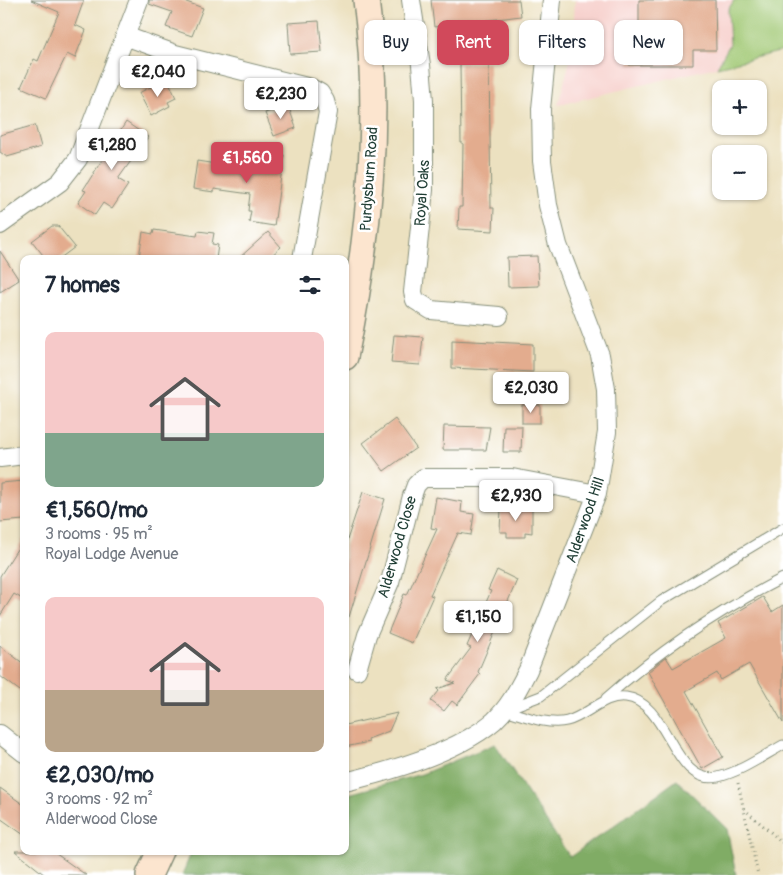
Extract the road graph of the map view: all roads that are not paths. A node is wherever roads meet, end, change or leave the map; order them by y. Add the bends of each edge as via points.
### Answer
1 (139, 0) edge
2 (366, 0) edge
3 (411, 0) edge
4 (552, 0) edge
5 (125, 36) junction
6 (2, 220) edge
7 (303, 255) edge
8 (499, 316) dead end
9 (349, 337) edge
10 (20, 456) edge
11 (0, 458) edge
12 (597, 494) junction
13 (783, 528) edge
14 (783, 578) edge
15 (357, 670) dead end
16 (600, 704) junction
17 (504, 710) junction
18 (0, 734) edge
19 (783, 745) edge
20 (20, 750) edge
21 (349, 781) edge
22 (158, 855) edge
23 (150, 875) edge

1 - 5 street
2 - 9 street, Purdysburn Road via 374,99 372,164
3 - 8 street, Royal Oaks via 424,100 424,190 412,292 415,300 431,310
4 - 12 street, Alderwood Hill via 541,109 542,161 558,245 600,355 607,432
5 - 6 street via 78,159 60,182
5 - 7 street via 175,54 320,92 328,112
10 - 11 street
12 - 15 street, Alderwood Close via 512,478 423,478 412,496 390,582 367,635
12 - 17 street, Alderwood Hill via 528,670
13 - 17 lane via 661,601 541,696
14 - 16 lane via 639,668
16 - 17 lane via 580,716 556,722
16 - 19 lane via 627,696 642,703 656,715 682,760 695,773 706,777 736,770
17 - 21 street, Alderwood Hill via 493,722 448,748
18 - 20 street
22 - 23 street

